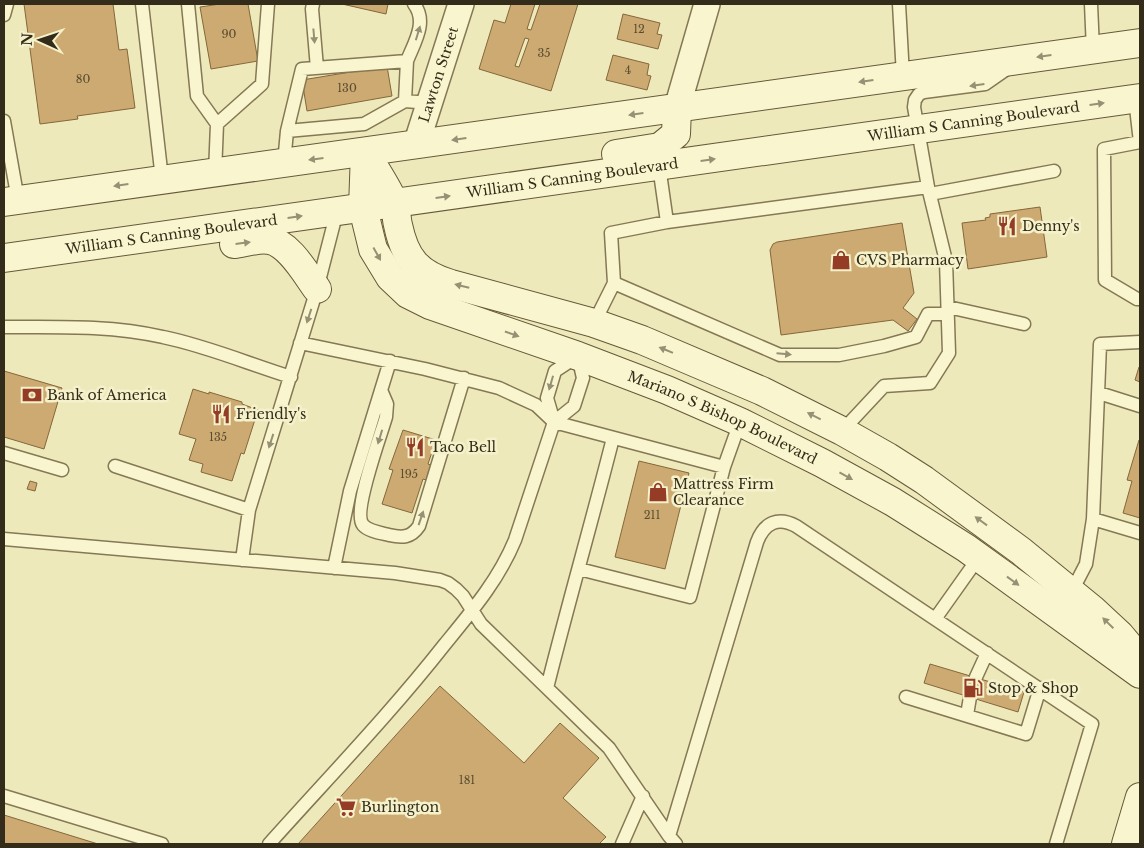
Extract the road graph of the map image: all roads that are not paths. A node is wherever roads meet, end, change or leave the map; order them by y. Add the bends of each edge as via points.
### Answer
1 (7, 4) edge
2 (142, 4) edge
3 (188, 4) edge
4 (268, 4) edge
5 (313, 4) edge
6 (414, 4) edge
7 (461, 4) edge
8 (707, 4) edge
9 (898, 4) edge
10 (1091, 4) edge
11 (4, 15) edge
12 (1140, 43) edge
13 (1093, 50) junction
14 (1018, 60) junction
15 (407, 61) junction
16 (317, 68) junction
17 (903, 76) junction
18 (1137, 99) edge
19 (405, 100) junction
20 (429, 103) junction
21 (677, 108) junction
22 (4, 121) edge
23 (218, 124) junction
24 (364, 124) junction
25 (917, 130) junction
26 (287, 131) junction
27 (1140, 142) edge
28 (416, 145) junction
29 (365, 152) junction
30 (284, 163) junction
31 (659, 166) junction
32 (1054, 171) dead end
33 (215, 173) junction
34 (162, 179) junction
35 (559, 181) junction
36 (929, 190) junction
37 (11, 201) edge
38 (394, 203) junction
39 (363, 208) junction
40 (337, 212) junction
41 (667, 222) junction
42 (143, 238) junction
43 (4, 258) edge
44 (614, 283) junction
45 (318, 289) junction
46 (1140, 299) edge
47 (948, 311) junction
48 (594, 323) junction
49 (1024, 324) dead end
50 (4, 327) edge
51 (1140, 342) edge
52 (300, 343) junction
53 (578, 356) junction
54 (390, 361) junction
55 (291, 378) junction
56 (464, 378) junction
57 (381, 390) junction
58 (1099, 393) junction
59 (1140, 406) edge
60 (554, 422) junction
61 (740, 422) junction
62 (842, 431) junction
63 (613, 438) junction
64 (4, 452) edge
65 (822, 463) junction
66 (115, 466) dead end
67 (724, 467) junction
68 (62, 470) dead end
69 (249, 510) junction
70 (1093, 519) junction
71 (1140, 534) edge
72 (4, 539) edge
73 (979, 557) junction
74 (242, 560) junction
75 (334, 568) junction
76 (579, 569) junction
77 (1072, 591) junction
78 (472, 611) junction
79 (935, 619) junction
80 (987, 653) junction
81 (1140, 659) edge
82 (1140, 674) edge
83 (976, 677) dead end
84 (547, 688) junction
85 (1040, 688) junction
86 (906, 697) dead end
87 (970, 697) dead end
88 (967, 716) junction
89 (4, 796) edge
90 (643, 796) junction
91 (1140, 800) edge
92 (673, 840) edge
93 (162, 844) edge
94 (269, 844) edge
95 (622, 844) edge
96 (1056, 844) edge
97 (1126, 844) edge

1 - 11 lane
2 - 34 lane
3 - 23 lane via 197,96
4 - 23 lane via 262,84
5 -> 16 lane
15 -> 6 lane via 420,28 419,11
7 - 20 street, Lawton Street
8 - 21 street
9 - 17 lane
10 - 13 lane
12 - 13 main road
13 -> 14 main road
14 - 17 main road
14 -> 25 lane via 985,84 919,94 914,107
15 - 16 lane
15 - 19 lane
16 - 26 lane via 302,70
17 -> 21 main road
25 -> 18 main road, William S Canning Boulevard
18 - 27 lane
19 - 20 lane
19 - 24 lane
20 - 28 street, Lawton Street
21 -> 28 main road
21 - 35 main road via 676,134 660,147 602,157
22 - 37 lane
23 - 33 lane
24 - 26 lane
24 - 29 lane
31 -> 25 main road, William S Canning Boulevard
25 - 36 lane
26 - 30 lane
27 - 46 lane via 1104,149 1104,158 1106,280
28 - 29 main road
29 -> 30 main road
29 - 38 main road
29 - 39 main road, Mariano S Bishop Boulevard
30 - 33 main road
31 - 35 main road, William S Canning Boulevard
31 - 41 lane
32 - 36 lane
33 - 34 main road
34 -> 37 main road
38 -> 35 main road, William S Canning Boulevard
36 - 41 lane
36 - 47 lane via 946,261
38 - 39 main road, William S Canning Boulevard
48 -> 38 main road via 429,275 406,253
39 - 40 main road, William S Canning Boulevard
39 -> 53 main road, Mariano S Bishop Boulevard via 373,249 390,277 408,294 430,305
42 -> 40 main road, William S Canning Boulevard
40 - 45 lane
41 - 44 lane via 611,233
42 - 43 main road, William S Canning Boulevard
42 -> 45 main road via 214,247 269,240 285,248
44 -> 47 lane via 780,355 839,355 884,346 916,337 928,314
44 - 48 lane
45 -> 52 lane
47 - 49 lane
47 - 62 lane via 949,353 930,384 884,386
48 - 53 main road
62 -> 48 main road via 722,373
50 - 55 lane via 88,327 144,333 183,342
51 - 58 lane via 1100,344
52 - 54 lane
52 - 55 lane
53 - 60 lane via 583,378 574,406
53 -> 60 lane via 555,371 547,398
53 - 61 main road, Mariano S Bishop Boulevard
54 - 56 lane
54 - 57 lane
55 -> 69 lane
57 -> 56 lane via 386,417 362,496 360,517 367,528 401,537 411,535 419,526
56 - 60 lane via 525,399
57 - 75 lane via 350,491
58 - 59 lane
58 - 70 lane
60 - 63 lane
60 - 78 lane via 509,554
61 - 65 main road, Mariano S Bishop Boulevard
61 - 67 lane
62 - 65 main road
77 -> 62 main road via 924,480
63 - 67 lane
63 - 76 lane
64 - 68 lane
65 -> 73 main road, Mariano S Bishop Boulevard via 893,502
66 - 69 lane
67 - 76 lane via 690,597
69 - 74 lane
70 - 71 lane
70 - 77 lane via 1086,564
72 - 74 lane
73 - 79 lane
73 -> 82 main road, Mariano S Bishop Boulevard
74 - 75 lane
75 - 78 lane via 440,580 456,589
76 - 84 lane
81 -> 77 main road via 1120,635
78 - 84 lane via 481,624
78 - 94 lane via 414,683
79 - 80 lane
79 - 92 lane via 796,526 777,521 764,528 757,542
80 - 83 lane
80 - 85 lane
84 - 90 lane via 603,741
85 - 88 lane via 1026,734
85 - 96 lane via 1092,724
86 - 88 lane
87 - 88 lane
89 - 93 lane
90 - 92 lane
90 - 95 lane
91 - 97 main road

